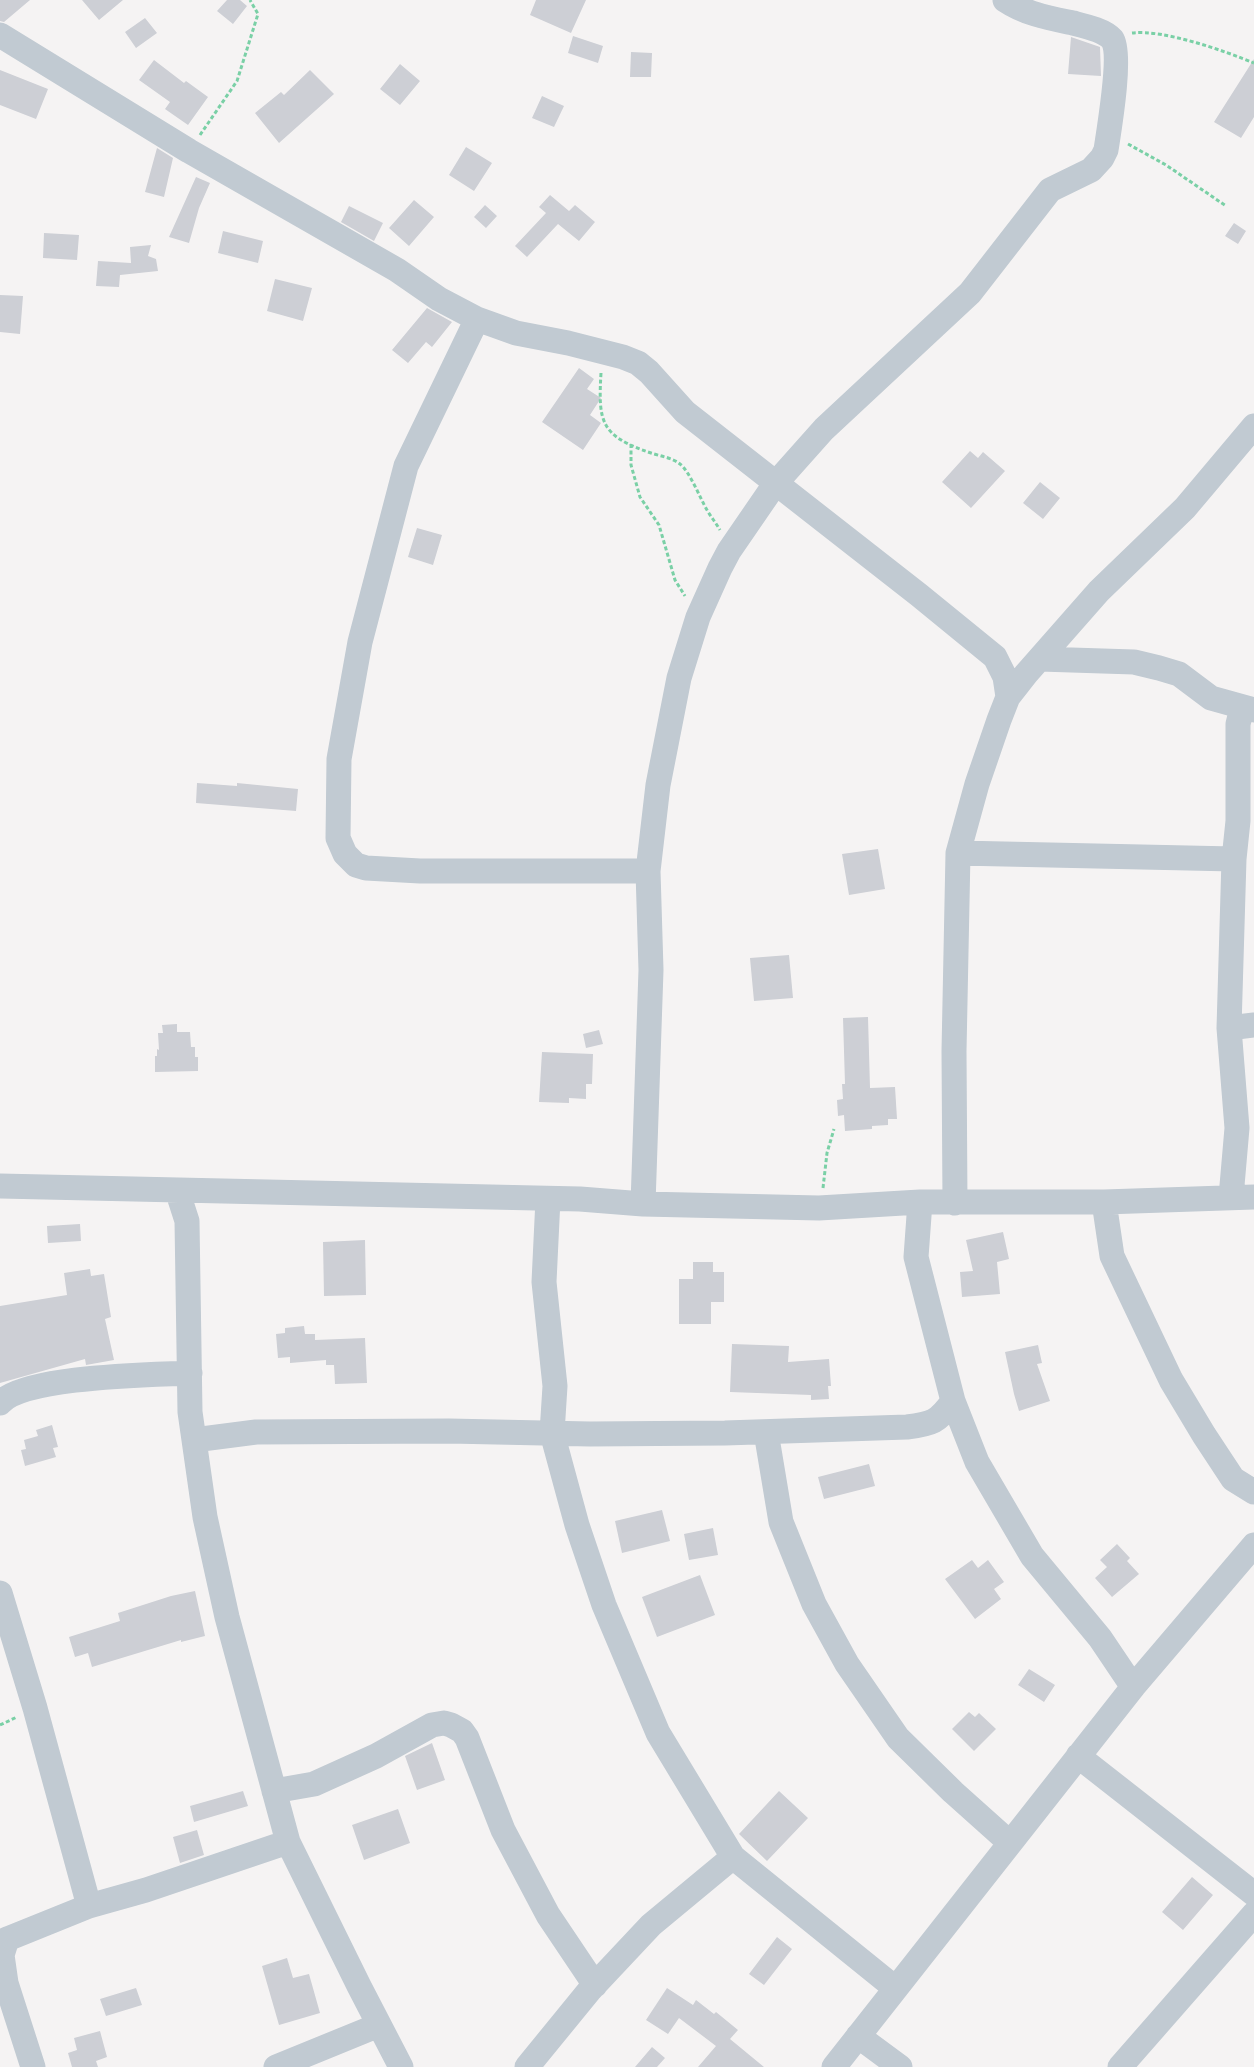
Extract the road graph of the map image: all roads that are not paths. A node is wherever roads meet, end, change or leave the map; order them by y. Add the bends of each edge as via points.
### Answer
1 (1005, 0) edge
2 (1051, 8) edge
3 (2, 46) edge
4 (477, 319) junction
5 (1254, 426) edge
6 (775, 484) junction
7 (1040, 659) junction
8 (1008, 697) junction
9 (1248, 709) edge
10 (958, 853) junction
11 (1234, 859) junction
12 (648, 871) junction
13 (1254, 1026) edge
14 (1228, 1028) junction
15 (0, 1186) edge
16 (177, 1190) junction
17 (1243, 1197) edge
18 (548, 1199) junction
19 (920, 1202) junction
20 (1104, 1202) junction
21 (955, 1203) junction
22 (643, 1204) junction
23 (190, 1373) junction
24 (953, 1401) junction
25 (0, 1403) edge
26 (766, 1432) junction
27 (552, 1433) junction
28 (194, 1440) junction
29 (1254, 1492) edge
30 (1254, 1545) edge
31 (0, 1593) edge
32 (1133, 1687) junction
33 (1078, 1756) junction
34 (274, 1791) junction
35 (288, 1842) junction
36 (1010, 1843) junction
37 (733, 1857) junction
38 (1254, 1894) edge
39 (89, 1906) junction
40 (1254, 1914) edge
41 (4, 1940) edge
42 (595, 1985) junction
43 (895, 1988) junction
44 (379, 2025) junction
45 (858, 2036) junction
46 (33, 2067) edge
47 (276, 2067) edge
48 (401, 2067) edge
49 (527, 2067) edge
50 (834, 2067) edge
51 (900, 2067) edge
52 (1120, 2067) edge

1 - 2 street via 1016,8
2 - 6 street via 1113,40 1116,54 1106,150 1091,170 1050,190 970,293 824,429
3 - 4 street via 397,270 439,299
4 - 6 street via 516,333 638,363 685,412
4 - 12 street via 406,466 360,642 339,759 338,838 345,854 366,868
5 - 7 street via 1185,508 1100,591
6 - 8 street via 995,657 1005,677
6 - 12 street via 729,551 698,618 679,678 658,785
7 - 8 street
7 - 9 street via 1134,662 1159,668 1178,674 1211,698
8 - 10 street via 977,784
9 - 11 street via 1238,724 1238,822
10 - 11 street
10 - 21 street
11 - 14 street
12 - 22 street via 650,970
13 - 14 street
14 - 17 street
15 - 16 street
16 - 18 street
16 - 23 street via 187,1221
17 - 20 street
18 - 22 street
18 - 27 street via 544,1282 554,1386
19 - 21 street
19 - 22 street via 819,1208
19 - 24 street via 916,1257
20 - 21 street
20 - 29 street via 1112,1256 1171,1380 1233,1478
23 - 25 street via 114,1376 34,1386 4,1398
23 - 28 street
24 - 26 street via 940,1418 928,1425
24 - 32 street via 976,1462 1032,1556 1100,1638
26 - 27 street
26 - 36 street via 781,1522 814,1604 847,1664 898,1738
27 - 28 street via 256,1432
27 - 37 street via 577,1525 604,1605 658,1733
28 - 34 street via 205,1517 225,1608
30 - 32 street
31 - 39 street
32 - 33 street
33 - 36 street
33 - 38 street
34 - 35 street
34 - 42 street via 314,1784 376,1756 432,1725 444,1723 462,1730 503,1830 548,1915
35 - 39 street
35 - 44 street
36 - 43 street
37 - 42 street via 651,1925
37 - 43 street
39 - 41 street
40 - 52 street
41 - 46 street via 2,1955 6,1983
42 - 49 street
43 - 45 street
44 - 47 street
44 - 48 street
45 - 50 street
45 - 51 street

